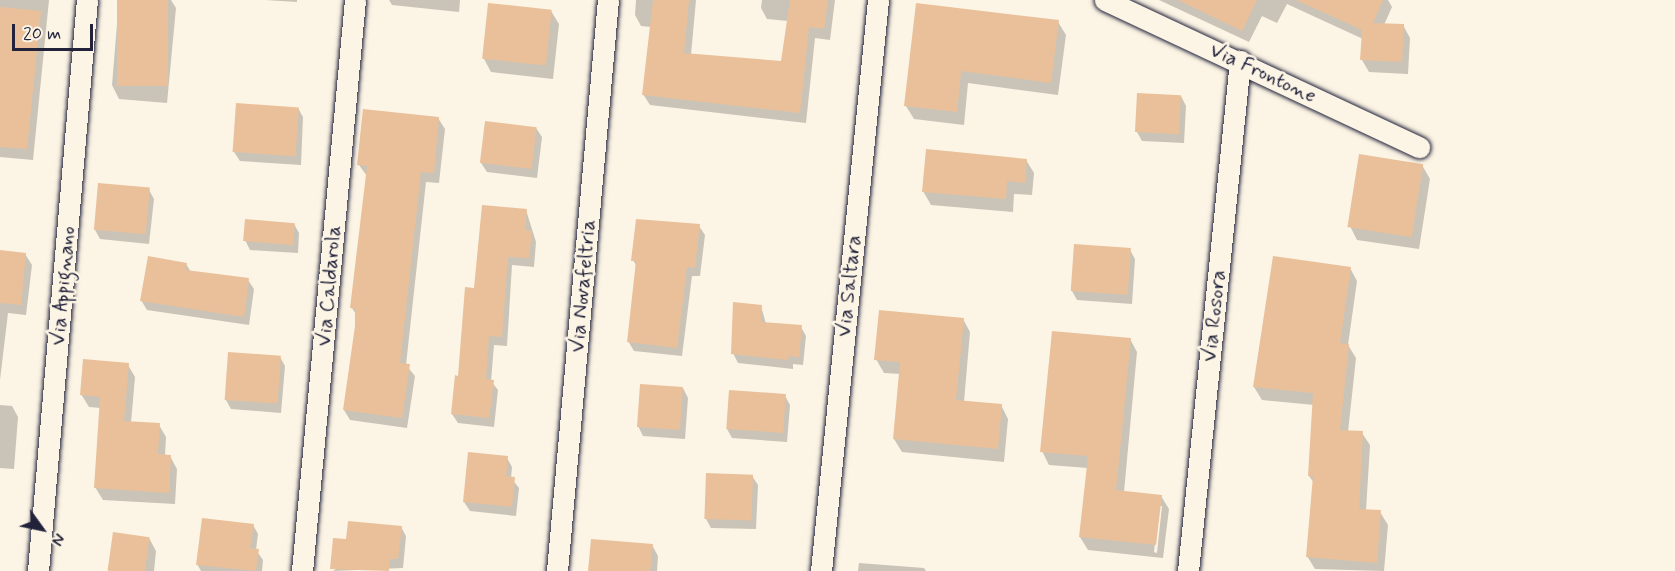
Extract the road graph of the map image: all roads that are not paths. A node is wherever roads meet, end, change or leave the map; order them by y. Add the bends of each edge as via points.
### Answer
1 (87, 0) edge
2 (355, 0) edge
3 (608, 0) edge
4 (878, 0) edge
5 (1105, 0) edge
6 (1240, 61) junction
7 (1419, 147) dead end
8 (38, 571) edge
9 (302, 571) edge
10 (557, 571) edge
11 (821, 571) edge
12 (1188, 571) edge

1 - 8 street, Via Appignano
2 - 9 street, Via Caldarola
3 - 10 street, Via Novafeltria
4 - 11 street, Via Saltara
5 - 6 street, Via Frontone
6 - 7 street, Via Frontone
6 - 12 street, Via Rosora

